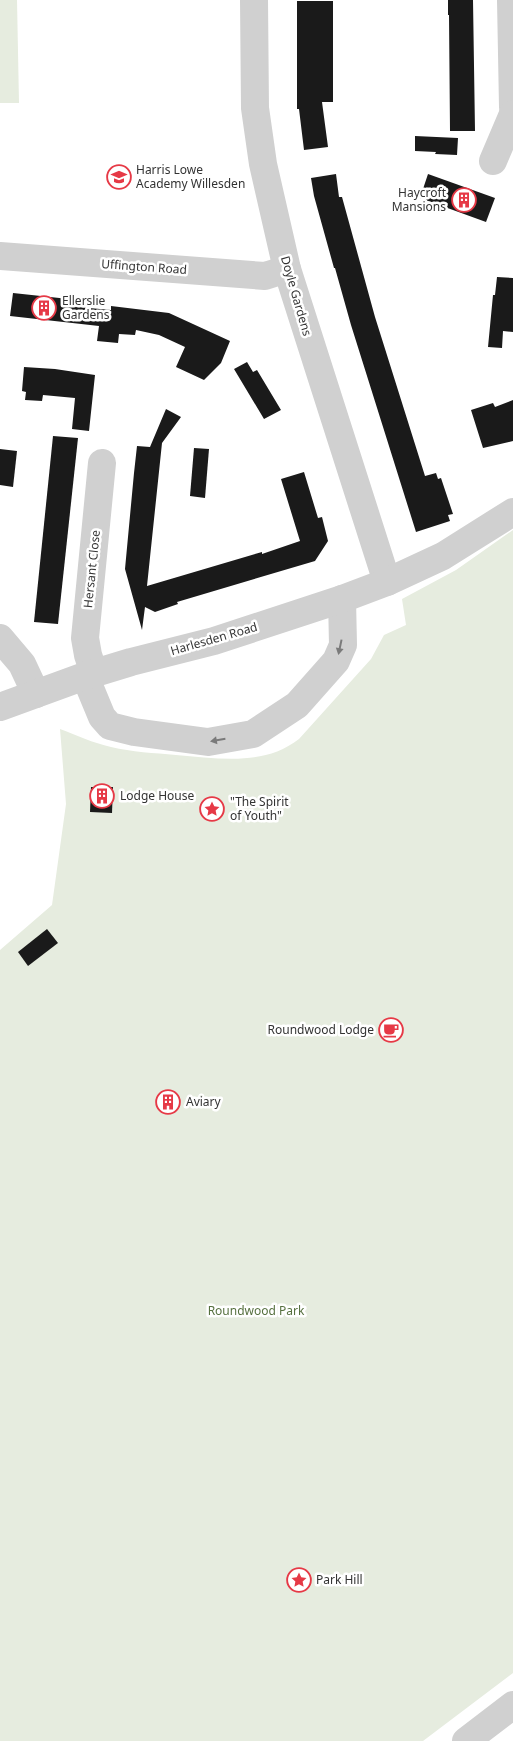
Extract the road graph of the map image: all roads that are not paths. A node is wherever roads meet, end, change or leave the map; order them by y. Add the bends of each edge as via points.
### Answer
1 (254, 0) edge
2 (511, 0) edge
3 (513, 107) edge
4 (513, 114) edge
5 (493, 161) dead end
6 (0, 256) edge
7 (287, 269) junction
8 (102, 463) dead end
9 (513, 512) edge
10 (387, 582) junction
11 (342, 599) junction
12 (0, 638) edge
13 (89, 675) junction
14 (36, 694) junction
15 (0, 707) edge
16 (513, 1705) edge
17 (466, 1741) edge

1 - 7 street, Doyle Gardens via 256,108 264,164
2 - 3 street
4 - 5 street
6 - 7 street, Uffington Road via 265,276
7 - 10 street, Doyle Gardens
8 - 13 street, Hersant Close via 85,638
9 - 10 street, Harlesden Road via 443,556
10 - 11 street, Harlesden Road
11 - 13 street, Harlesden Road
11 -> 13 street via 343,645 336,661 298,705 253,734 208,742 120,729 102,718
12 - 14 street via 22,664
13 - 14 street, Harlesden Road
14 - 15 street, Harlesden Road
16 - 17 street

